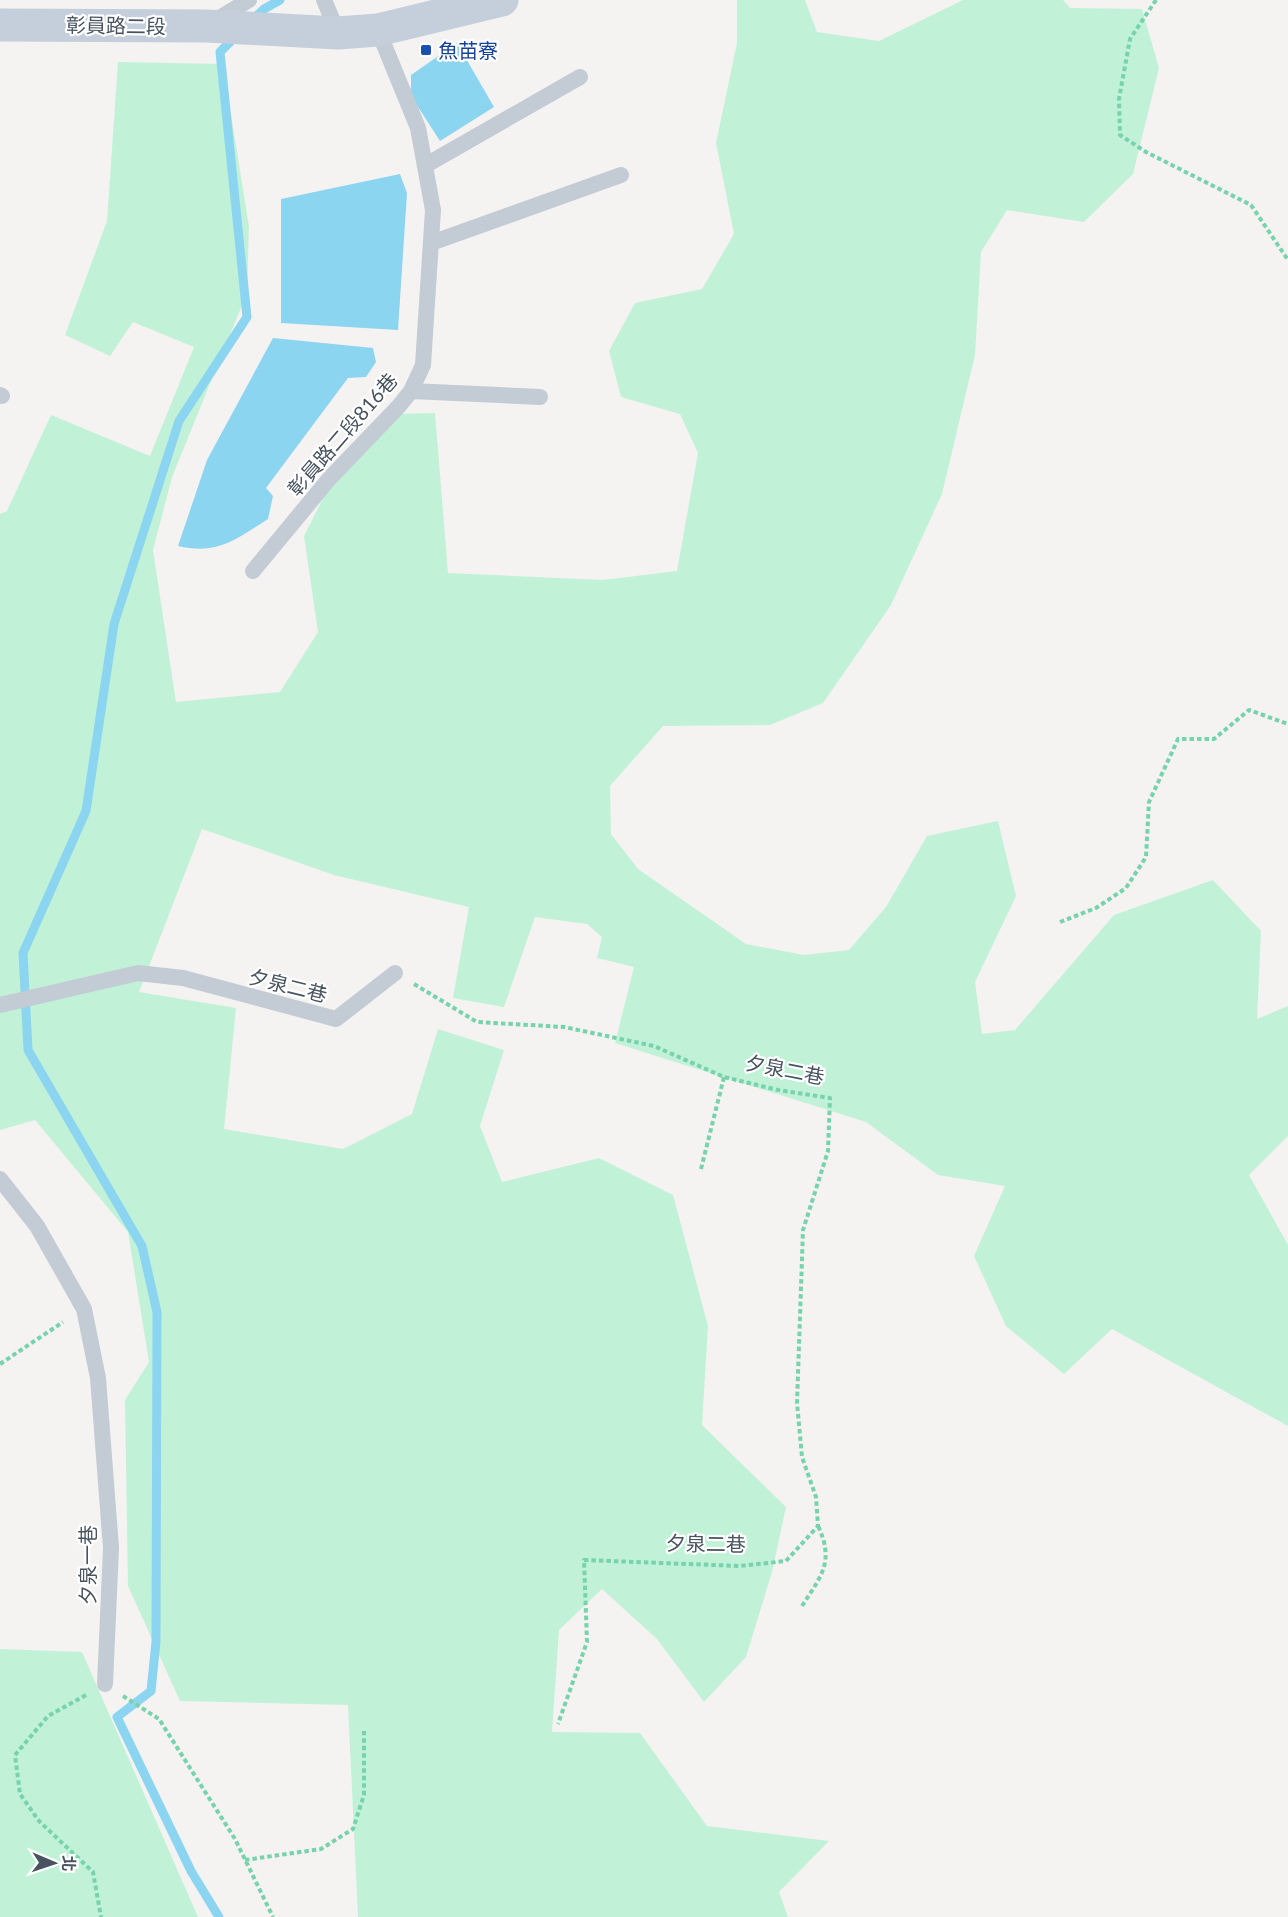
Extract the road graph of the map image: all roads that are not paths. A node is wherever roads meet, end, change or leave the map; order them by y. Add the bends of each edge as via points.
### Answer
1 (249, 0) edge
2 (324, 0) edge
3 (502, 0) edge
4 (0, 25) edge
5 (220, 27) junction
6 (378, 30) junction
7 (338, 33) junction
8 (580, 77) dead end
9 (426, 165) junction
10 (621, 175) dead end
11 (431, 243) junction
12 (411, 391) junction
13 (540, 396) dead end
14 (253, 571) dead end
15 (395, 973) road end
16 (3, 1004) edge
17 (0, 1179) edge
18 (105, 1684) road end

1 - 5 lane
2 - 7 lane
3 - 6 main road
4 - 5 main road, 彰員路二段
5 - 7 main road, 彰員路二段
6 - 7 main road
6 - 9 lane, 彰員路二段816巷 via 418,128
8 - 9 lane
9 - 11 lane, 彰員路二段816巷 via 433,210
10 - 11 lane
11 - 12 lane, 彰員路二段816巷 via 423,365
12 - 13 lane
12 - 14 lane, 彰員路二段816巷 via 329,479
15 - 16 lane, 夕泉二巷 via 336,1019 183,978 138,973
17 - 18 lane, 夕泉一巷 via 37,1226 84,1309 98,1378 111,1548

